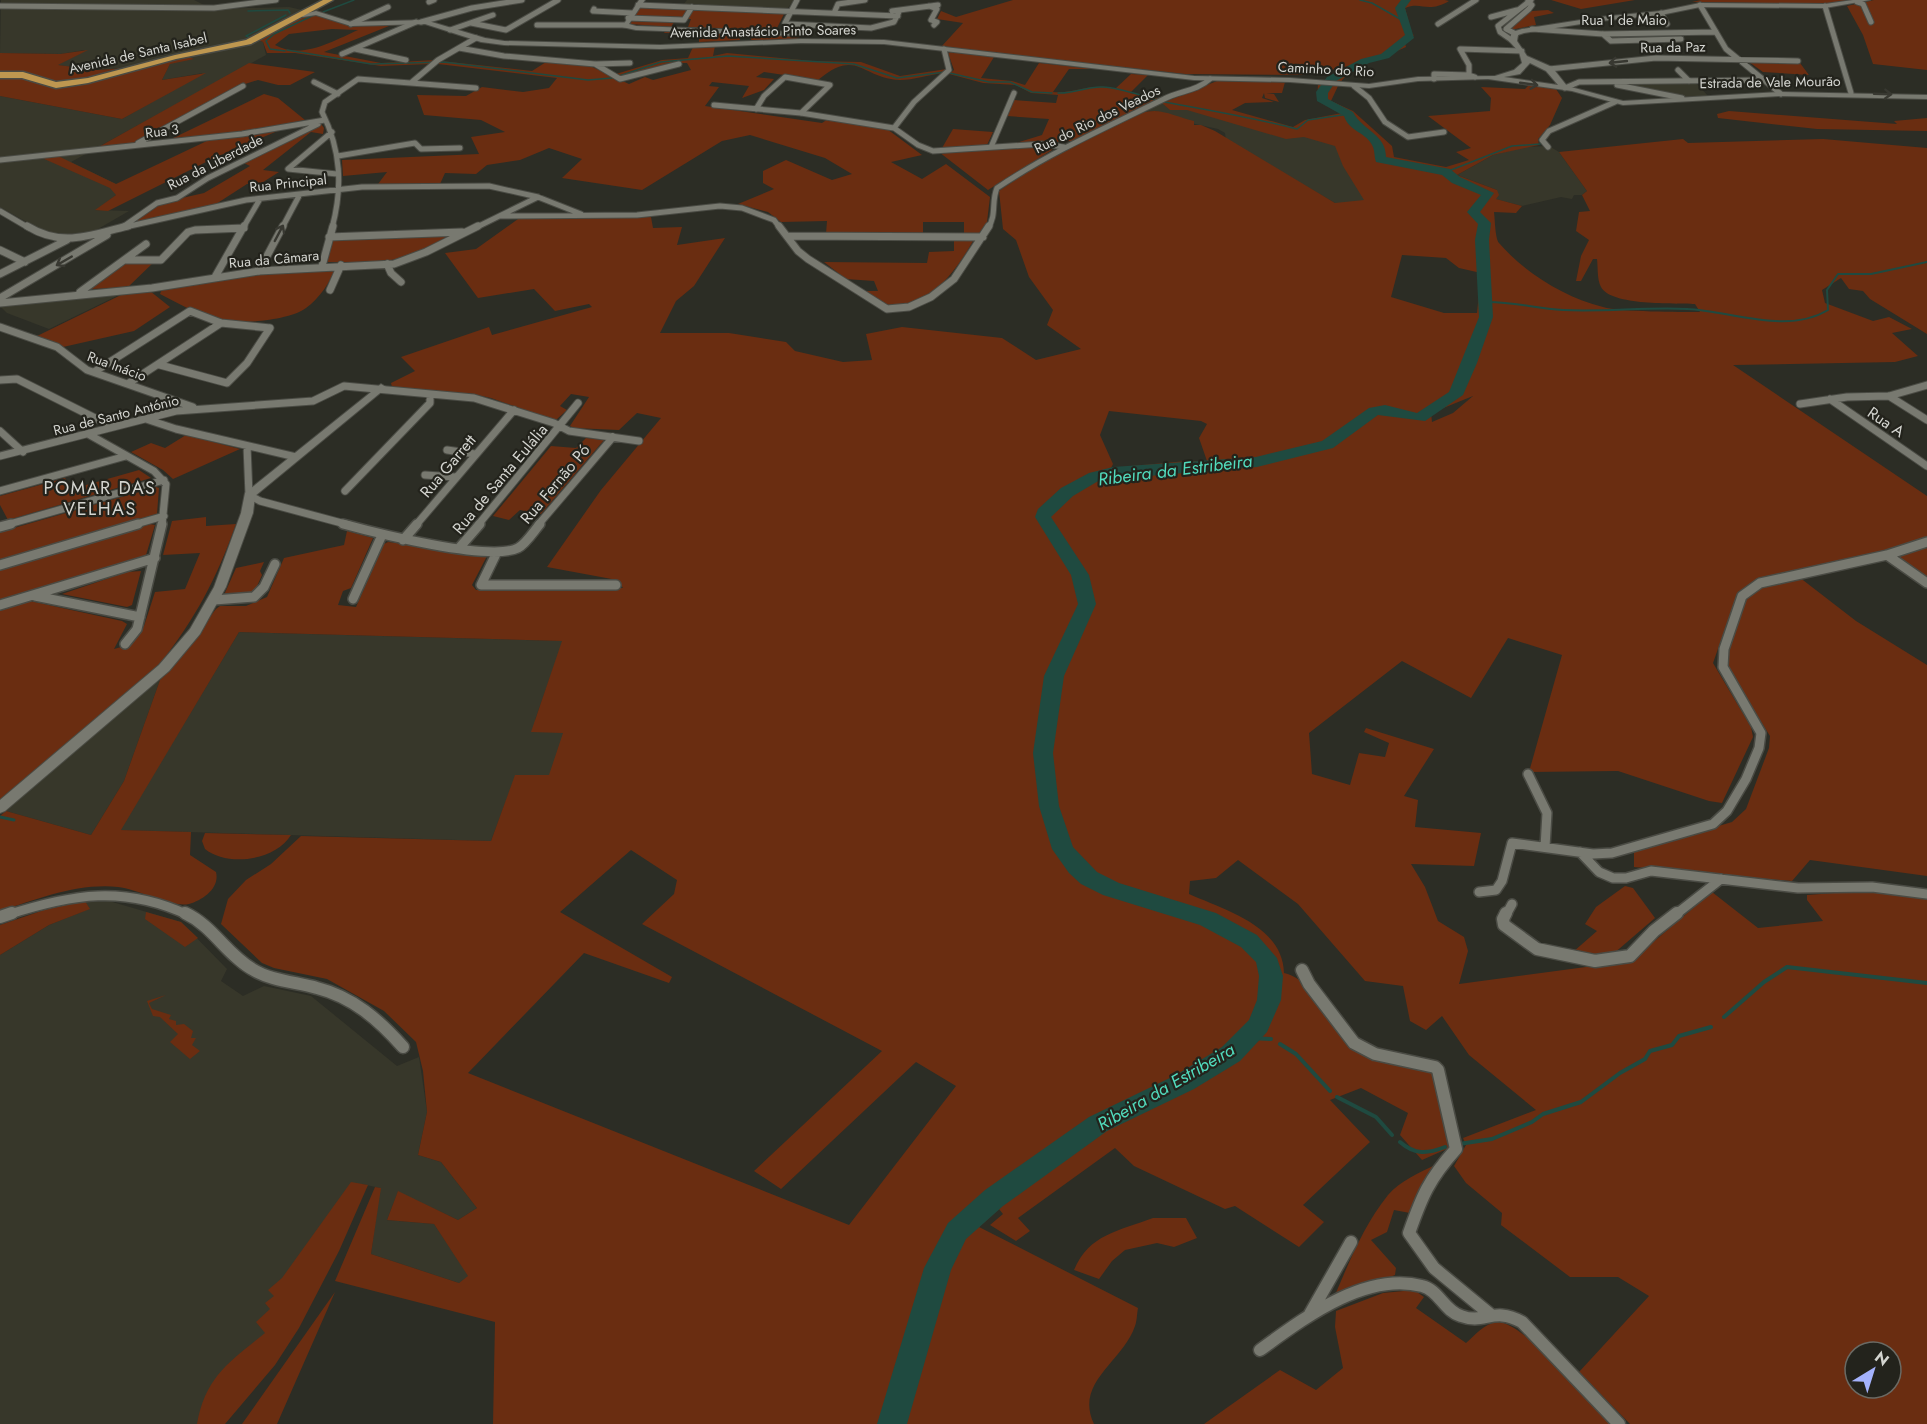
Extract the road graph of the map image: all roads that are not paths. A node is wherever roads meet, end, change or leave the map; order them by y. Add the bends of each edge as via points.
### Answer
1 (191, 0) edge
2 (276, 0) edge
3 (472, 0) edge
4 (515, 0) edge
5 (522, 0) edge
6 (558, 0) edge
7 (682, 0) edge
8 (797, 0) edge
9 (858, 0) edge
10 (865, 0) edge
11 (1476, 0) edge
12 (1867, 0) edge
13 (1529, 1) edge
14 (322, 2) edge
15 (1857, 2) junction
16 (640, 3) edge
17 (1700, 5) junction
18 (0, 6) edge
19 (482, 6) junction
20 (1825, 6) junction
21 (678, 7) junction
22 (692, 7) junction
23 (203, 8) junction
24 (388, 8) dead end
25 (594, 9) dead end
26 (1517, 9) junction
27 (790, 11) junction
28 (306, 13) junction
29 (834, 13) junction
30 (899, 13) junction
31 (1661, 13) junction
32 (320, 14) junction
33 (493, 15) dead end
34 (1491, 17) dead end
35 (628, 19) junction
36 (418, 22) junction
37 (1871, 22) dead end
38 (471, 23) junction
39 (351, 24) junction
40 (1438, 24) dead end
41 (1667, 24) dead end
42 (537, 25) dead end
43 (934, 25) dead end
44 (280, 27) junction
45 (1531, 29) junction
46 (450, 30) junction
47 (506, 30) junction
48 (1716, 32) junction
49 (519, 33) dead end
50 (1603, 34) junction
51 (1514, 37) junction
52 (476, 38) junction
53 (805, 38) junction
54 (1681, 39) dead end
55 (459, 48) junction
56 (354, 49) junction
57 (944, 49) junction
58 (342, 54) dead end
59 (1524, 54) junction
60 (1740, 59) junction
61 (406, 60) dead end
62 (1798, 61) dead end
63 (630, 63) dead end
64 (595, 64) junction
65 (679, 64) dead end
66 (1549, 69) junction
67 (1678, 70) dead end
68 (0, 75) edge
69 (1472, 76) junction
70 (1490, 78) junction
71 (1557, 78) junction
72 (1210, 79) junction
73 (1766, 80) junction
74 (1689, 81) junction
75 (314, 82) dead end
76 (412, 82) junction
77 (1586, 82) junction
78 (1612, 82) junction
79 (243, 86) dead end
80 (1354, 86) junction
81 (476, 88) dead end
82 (1565, 88) junction
83 (1014, 93) dead end
84 (1851, 93) junction
85 (338, 94) junction
86 (1781, 94) junction
87 (1927, 97) edge
88 (1682, 98) junction
89 (1615, 102) junction
90 (714, 105) dead end
91 (756, 109) junction
92 (801, 113) junction
93 (325, 120) junction
94 (894, 128) junction
95 (332, 132) junction
96 (1444, 132) dead end
97 (130, 147) junction
98 (991, 147) junction
99 (1064, 147) junction
100 (1548, 147) dead end
101 (460, 148) dead end
102 (338, 156) junction
103 (0, 160) edge
104 (337, 174) junction
105 (338, 189) junction
106 (299, 196) junction
107 (538, 197) junction
108 (260, 199) junction
109 (0, 211) edge
110 (502, 216) junction
111 (586, 216) junction
112 (244, 228) junction
113 (117, 230) junction
114 (462, 232) junction
115 (787, 236) junction
116 (329, 237) junction
117 (983, 237) junction
118 (67, 240) junction
119 (146, 244) dead end
120 (0, 250) edge
121 (124, 260) junction
122 (25, 262) junction
123 (387, 264) junction
124 (341, 265) junction
125 (322, 266) junction
126 (259, 271) junction
127 (0, 274) edge
128 (215, 277) junction
129 (401, 282) dead end
130 (330, 290) dead end
131 (79, 293) junction
132 (0, 301) edge
133 (221, 323) junction
134 (0, 327) edge
135 (160, 365) junction
136 (94, 372) junction
137 (0, 380) edge
138 (129, 383) junction
139 (1927, 385) edge
140 (381, 387) junction
141 (430, 395) junction
142 (1889, 396) junction
143 (1830, 399) junction
144 (578, 403) dead end
145 (1800, 404) dead end
146 (196, 408) junction
147 (514, 410) junction
148 (144, 418) junction
149 (1927, 420) edge
150 (113, 427) junction
151 (560, 428) junction
152 (0, 431) edge
153 (88, 434) junction
154 (613, 437) junction
155 (639, 441) dead end
156 (247, 446) junction
157 (447, 450) dead end
158 (23, 452) junction
159 (475, 454) junction
160 (0, 456) edge
161 (126, 456) junction
162 (296, 457) junction
163 (1923, 459) edge
164 (1927, 466) edge
165 (425, 475) dead end
166 (455, 477) junction
167 (164, 480) junction
168 (0, 491) edge
169 (345, 491) dead end
170 (249, 495) junction
171 (164, 516) junction
172 (0, 527) edge
173 (382, 535) junction
174 (403, 540) junction
175 (1927, 542) edge
176 (460, 547) junction
177 (498, 552) junction
178 (1887, 555) junction
179 (155, 558) junction
180 (275, 564) dead end
181 (0, 565) edge
182 (1927, 583) edge
183 (616, 585) dead end
184 (32, 595) junction
185 (214, 600) junction
186 (353, 600) dead end
187 (0, 605) edge
188 (140, 617) junction
189 (125, 644) dead end
190 (1528, 774) dead end
191 (0, 808) edge
192 (1545, 846) junction
193 (1580, 852) junction
194 (1721, 879) junction
195 (1479, 892) dead end
196 (1927, 894) edge
197 (1512, 904) dead end
198 (0, 917) edge
199 (1302, 970) dead end
200 (404, 1047) dead end
201 (1351, 1242) dead end
202 (1310, 1314) junction
203 (1491, 1315) junction
204 (1260, 1350) dead end
205 (1619, 1424) edge

1 - 23 street
2 - 23 street
3 - 19 street
4 - 5 street
4 - 19 street
6 - 47 street
7 - 21 street
8 - 27 street
9 - 10 street
9 - 29 street via 838,4
11 - 40 street
12 - 15 street
13 - 26 street
13 - 51 street via 1529,9 1506,29
14 - 28 main road, Avenida de Santa Isabel
14 - 32 street via 316,9
14 - 44 main road, Avenida de Santa Isabel
15 - 20 street
15 - 37 street via 1863,4
16 - 21 street
16 - 35 street
17 - 20 street
17 - 31 street
17 - 48 street
18 - 23 street
19 - 36 street
20 - 84 street
21 - 22 street
22 - 27 street
22 - 35 street via 684,20
24 - 39 street
25 - 35 street
26 - 34 street
26 - 51 street via 1498,26 1500,32
27 - 29 street
27 - 30 street via 785,23 871,28 894,22
28 - 32 street, Avenida Anastácio Pinto Soares
28 - 44 main road, Avenida de Santa Isabel
29 - 30 street
30 - 43 street via 937,7 931,20 937,22
31 - 41 street
31 - 45 street
32 - 39 street, Avenida Anastácio Pinto Soares
33 - 38 street
35 - 42 street via 605,27
35 - 53 street via 636,28
36 - 39 street, Avenida Anastácio Pinto Soares
36 - 46 street, Avenida Anastácio Pinto Soares
36 - 56 street
38 - 46 street
38 - 47 street
44 - 68 main road, Avenida de Santa Isabel via 243,44 74,83 51,84 23,75
45 - 50 street, Rua 1 de Maio
45 - 51 street
46 - 52 street, Avenida Anastácio Pinto Soares
47 - 49 street
48 - 50 street, Rua 1 de Maio
48 - 60 street via 1726,49
50 - 54 street via 1611,41
51 - 59 street
52 - 53 street, Avenida Anastácio Pinto Soares via 504,43 660,47
52 - 55 street
53 - 57 street, Avenida Anastácio Pinto Soares
55 - 64 street via 516,58
55 - 76 street
56 - 58 street
56 - 61 street
57 - 72 street, Avenida Anastácio Pinto Soares
57 - 94 street via 946,72 914,102
59 - 66 street
59 - 69 street via 1460,49
59 - 70 street via 1527,63 1520,70
60 - 62 street, Rua da Paz
60 -> 66 street, Rua da Paz via 1656,58
60 - 73 street
63 - 64 street
64 - 65 street via 615,76
66 - 71 street
67 - 74 street
69 - 70 street, Caminho do Rio
69 - 80 street, Caminho do Rio via 1464,80
70 -> 82 street, Estrada de Vale Mourão
71 - 77 street
71 - 82 street
72 - 80 street, Caminho do Rio
72 - 99 street, Rua do Rio dos Veados
73 - 74 street
73 - 86 street
74 - 78 street
75 - 85 street
76 - 81 street
76 - 85 street via 358,79
77 - 78 street
77 - 82 street
78 - 88 street
79 - 97 street
80 - 96 street via 1369,98 1386,122 1408,137
82 - 89 street, Estrada de Vale Mourão
83 - 98 street
84 - 86 street, Estrada de Vale Mourão
84 -> 87 street, Estrada de Vale Mourão
85 - 93 street via 322,106
86 - 88 street, Estrada de Vale Mourão
88 - 89 street, Estrada de Vale Mourão
89 - 100 street via 1549,131 1542,141
90 - 91 street
91 - 92 street
91 - 92 street via 785,76 830,85
92 - 94 street
93 - 95 street
93 - 97 street, Rua 3
93 - 113 street, Rua da Liberdade via 208,178 177,198 157,203
94 - 98 street via 933,151
95 - 102 street
95 - 104 street via 288,169
97 - 103 street, Rua 3
98 - 99 street
99 - 117 street, Rua do Rio dos Veados via 998,188 992,196 994,218
101 - 102 street via 421,149 415,143
102 - 104 street
104 - 105 street
105 - 106 street, Rua Principal
105 - 107 street, Rua Principal via 476,186
105 - 116 street via 340,198
106 - 108 street, Rua Principal
126 -> 106 street
107 - 110 street, Rua da Câmara
107 - 111 street, Rua Principal
108 - 112 street
108 - 113 street, Rua Principal
109 - 118 street, Rua Principal via 45,237
110 - 111 street
110 - 114 street, Rua da Câmara
111 - 115 street via 734,207 767,216
112 - 121 street via 195,230 188,232 161,260
112 - 128 street
113 - 118 street, Rua Principal
113 -> 132 street, Rua da Liberdade
114 - 116 street
114 - 123 street, Rua da Câmara via 426,252
115 - 117 street
115 - 117 street via 808,259 887,309 915,305 949,284
116 - 125 street
118 - 122 street
119 - 121 street
120 - 122 street
121 - 131 street
122 - 127 street
123 - 124 street, Rua da Câmara
123 - 129 street
124 - 125 street, Rua da Câmara
124 - 130 street
125 - 126 street, Rua da Câmara
126 - 128 street, Rua da Câmara
128 - 131 street, Rua da Câmara via 152,288
131 - 132 street, Rua da Câmara
133 - 135 street
133 - 135 street via 270,328 227,383
133 - 136 street via 190,311
134 - 136 street, Rua Inácio via 57,347 80,367
135 - 138 street
136 - 138 street, Rua Inácio
137 - 150 street via 17,379
138 - 146 street, Rua Inácio
139 - 142 street
140 - 141 street
140 - 146 street, Rua de Santo António via 344,386 312,401
140 - 162 street
141 - 147 street via 474,398
141 - 169 street via 430,403
142 - 143 street
142 - 149 street
143 - 145 street
143 - 163 street, Rua A
144 - 151 street, Rua de Santa Eulália
146 - 148 street, Rua de Santo António
147 - 151 street
147 - 159 street, Rua Garrett
148 - 150 street, Rua de Santo António
148 - 156 street
150 - 153 street, Rua de Santo António
151 - 154 street
151 - 176 street, Rua de Santa Eulália
152 - 158 street
153 - 158 street, Rua de Santo António
153 - 161 street
154 - 155 street
154 - 177 street, Rua Fernão Pó via 519,548
156 - 162 street
156 - 170 street
157 - 159 street
158 - 160 street, Rua de Santo António
159 - 166 street, Rua Garrett
161 - 167 street
161 - 168 street
162 - 170 street
163 - 164 street, Rua A
165 - 166 street
166 - 174 street, Rua Garrett
167 - 171 street
167 - 172 street
170 - 173 street
170 - 185 street via 247,513
171 - 179 street
171 - 181 street
173 - 174 street
173 - 186 street
174 - 176 street
175 - 178 street
176 - 177 street
177 - 183 street via 481,585
178 - 182 street
178 - 193 street via 1760,583 1742,596 1724,649 1723,667 1761,733 1746,779 1727,811 1713,824 1678,836 1612,853
179 - 184 street
179 - 188 street
180 - 185 street via 262,593 256,597
184 - 187 street
184 - 188 street
185 - 191 street via 195,631 164,668
188 - 189 street via 137,629
190 - 192 street via 1547,813
192 - 193 street
192 - 195 street via 1512,843 1496,890
193 - 194 street via 1599,872 1613,878 1651,871
194 - 196 street via 1798,888 1872,887
194 - 197 street via 1654,931 1630,956 1617,959 1595,961 1537,949 1504,925 1503,918
198 - 200 street via 98,892 159,904 205,925 250,969 337,994 372,1017
199 - 203 street via 1346,1036 1358,1046 1368,1052 1435,1066 1438,1071 1456,1149 1423,1192 1409,1233 1434,1268
201 - 202 street
202 - 203 street via 1365,1291 1400,1283 1424,1286 1457,1316 1478,1321
202 - 204 street
203 - 205 street via 1506,1314 1522,1322

